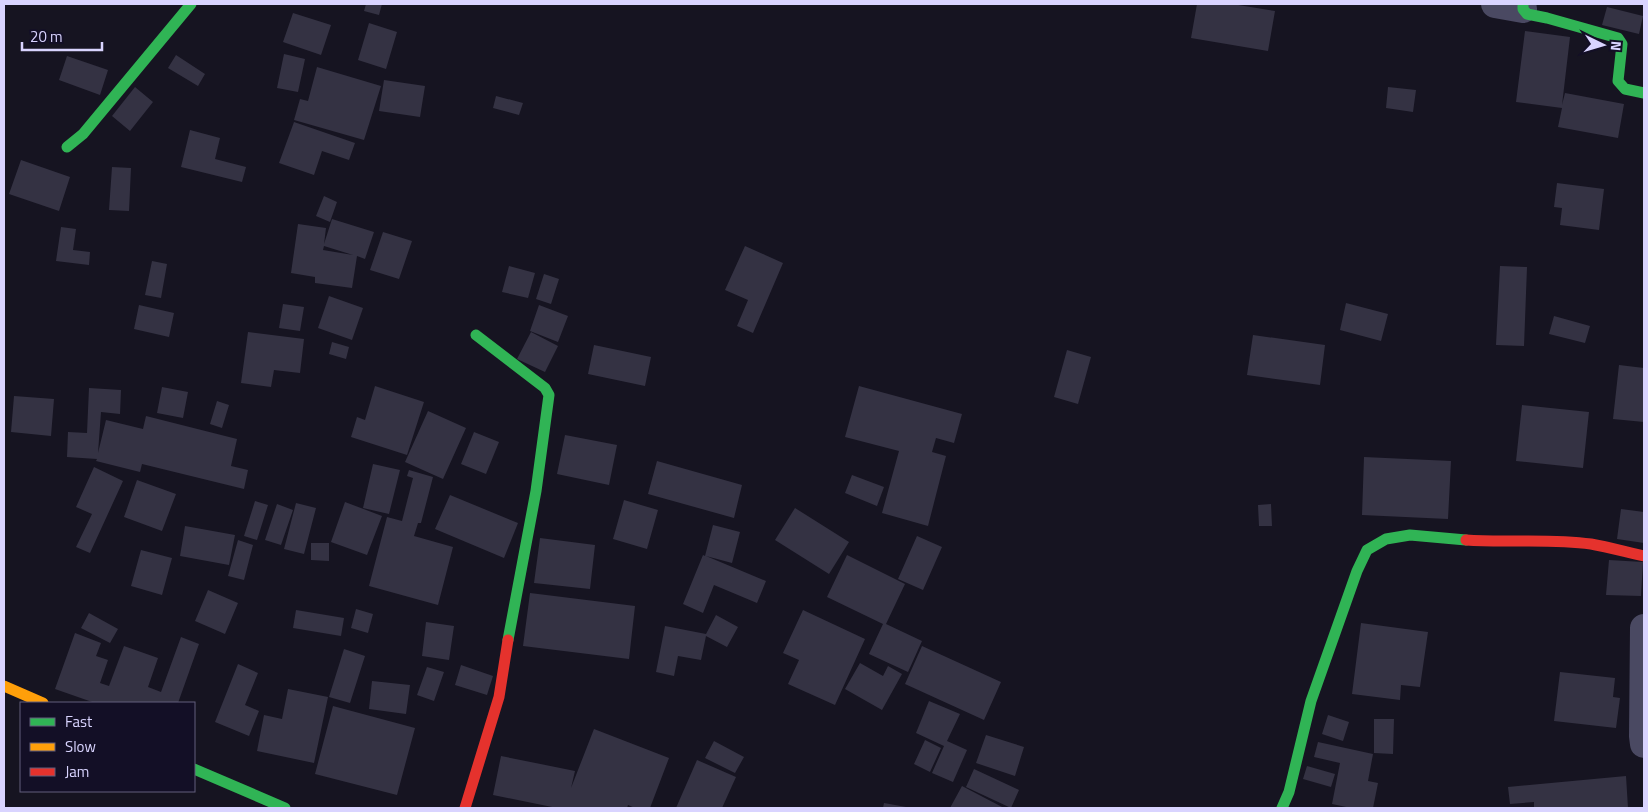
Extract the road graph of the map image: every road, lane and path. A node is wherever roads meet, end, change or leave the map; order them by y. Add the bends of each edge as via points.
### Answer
1 (191, 4) edge
2 (1495, 4) edge
3 (1523, 6) edge
4 (1644, 93) edge
5 (67, 147) dead end
6 (476, 335) dead end
7 (1644, 556) edge
8 (1644, 628) edge
9 (4, 686) edge
10 (41, 702) edge
11 (1644, 744) edge
12 (195, 768) edge
13 (285, 808) edge
14 (465, 808) edge
15 (1282, 808) edge

1 - 5 main road via 83,134
2 - 3 street
3 - 4 main road via 1527,14 1618,38 1622,44 1619,85
6 - 14 main road via 545,388 549,395 536,491 499,697
7 - 15 main road via 1590,544 1410,535 1386,539 1367,550 1311,701 1289,792
8 - 11 street
9 - 10 main road
12 - 13 main road

